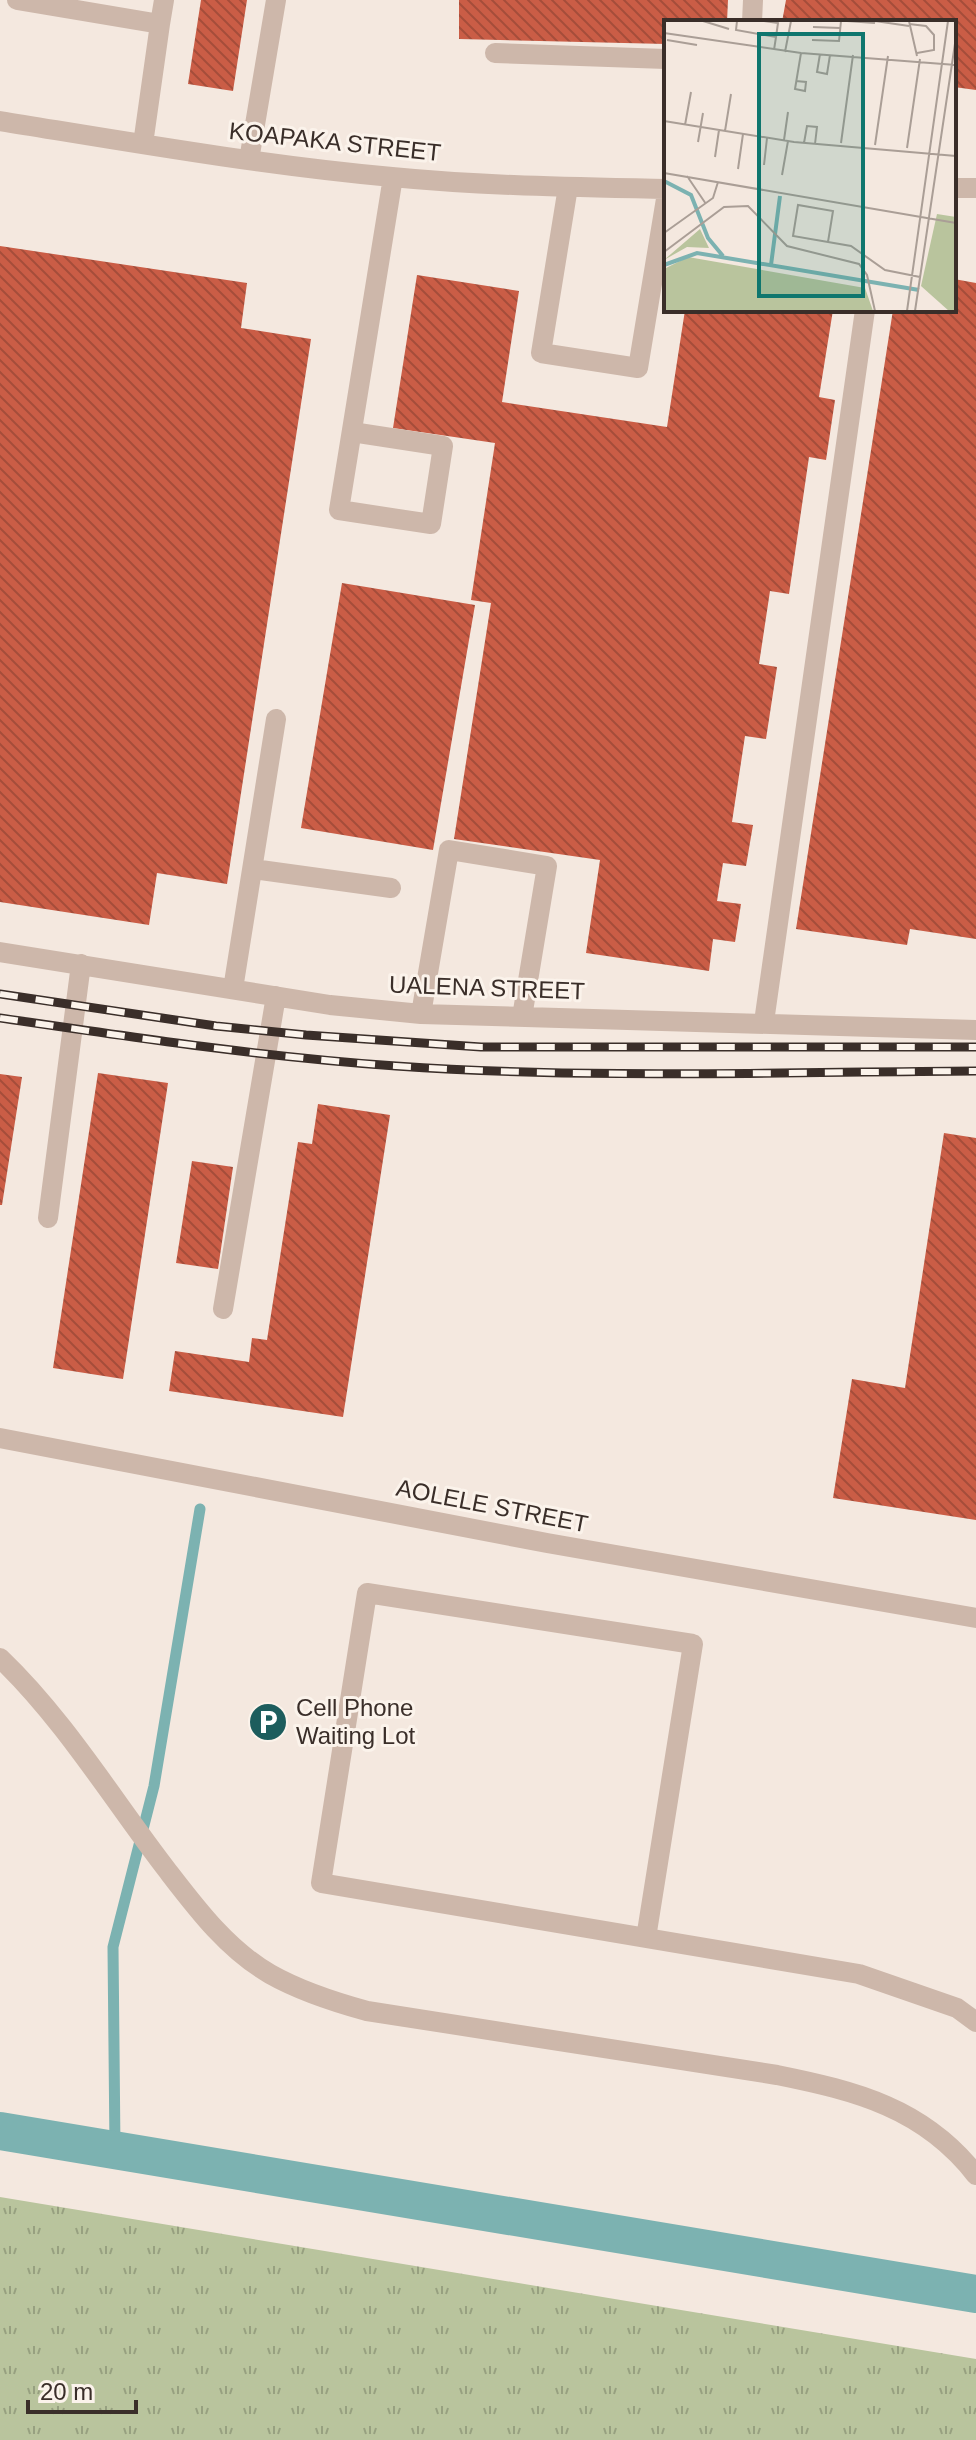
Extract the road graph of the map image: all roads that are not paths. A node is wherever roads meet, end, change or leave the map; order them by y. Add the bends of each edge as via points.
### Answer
1 (17, 0) edge
2 (164, 0) edge
3 (276, 0) edge
4 (753, 0) edge
5 (752, 20) edge
6 (160, 24) junction
7 (495, 53) dead end
8 (664, 59) edge
9 (0, 121) edge
10 (143, 144) junction
11 (249, 160) junction
12 (393, 177) junction
13 (568, 187) junction
14 (664, 189) edge
15 (664, 211) edge
16 (865, 312) edge
17 (352, 432) junction
18 (276, 719) dead end
19 (253, 869) junction
20 (391, 888) dead end
21 (0, 952) edge
22 (81, 964) junction
23 (233, 989) junction
24 (276, 996) junction
25 (421, 1014) junction
26 (522, 1017) junction
27 (764, 1022) junction
28 (976, 1030) edge
29 (48, 1218) dead end
30 (223, 1309) dead end
31 (0, 1438) edge
32 (976, 1618) edge
33 (0, 1658) edge
34 (646, 1938) junction
35 (976, 2022) edge
36 (976, 2175) edge

1 - 6 street
2 - 6 street
3 - 11 street
4 - 5 street
6 - 10 street
7 - 8 street
9 - 10 street, KOAPAKA STREET
10 - 11 street, KOAPAKA STREET
11 - 12 street, KOAPAKA STREET
12 - 13 street, KOAPAKA STREET
12 - 17 street
13 - 14 street, KOAPAKA STREET
13 - 15 street via 541,353 638,368
16 - 27 street
17 - 17 street via 339,510 431,524 443,446
18 - 19 street
19 - 20 street
19 - 23 street
21 - 22 street, UALENA STREET
22 - 23 street, UALENA STREET
22 - 29 street
23 - 24 street, UALENA STREET
24 - 25 street, UALENA STREET
24 - 30 street
25 - 26 street, UALENA STREET
25 - 26 street via 449,850 547,866
26 - 27 street, UALENA STREET
27 - 28 street, UALENA STREET
31 - 32 street, AOLELE STREET via 547,1543
33 - 36 street via 46,1707 214,1929 269,1973 330,2001 381,2014 832,2087 907,2114 939,2136
34 - 34 street via 321,1883 367,1593 693,1644
34 - 35 street via 859,1974 957,2008

